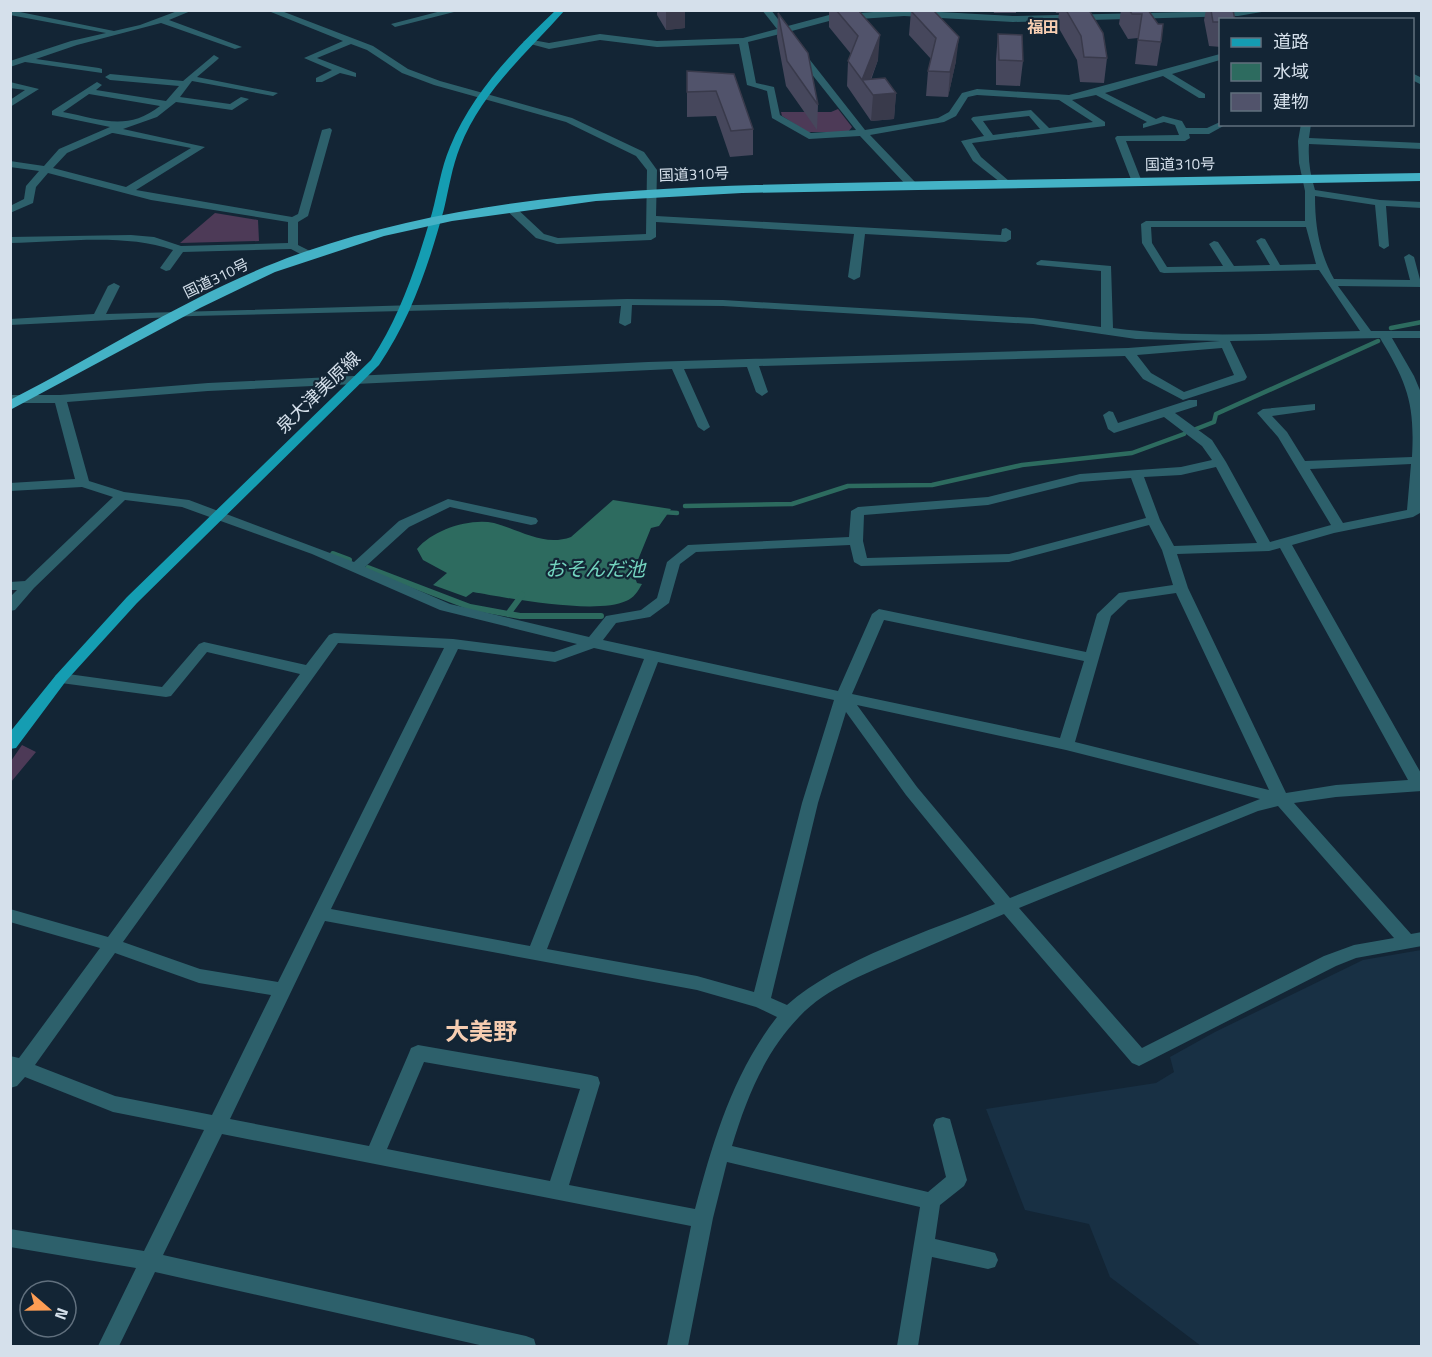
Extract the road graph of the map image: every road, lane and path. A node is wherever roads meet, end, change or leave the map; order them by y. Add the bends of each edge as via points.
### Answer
1 (49, 10) edge
2 (189, 10) edge
3 (561, 10) edge
4 (766, 10) edge
5 (1270, 10) edge
6 (273, 11) edge
7 (449, 11) edge
8 (10, 12) edge
9 (904, 12) edge
10 (1238, 14) edge
11 (34, 17) junction
12 (462, 18) dead end
13 (162, 21) junction
14 (395, 24) dead end
15 (781, 29) junction
16 (118, 32) junction
17 (351, 41) junction
18 (743, 41) junction
19 (527, 42) junction
20 (238, 47) dead end
21 (214, 58) dead end
22 (1219, 58) edge
23 (24, 60) junction
24 (10, 64) edge
25 (340, 70) junction
26 (99, 71) dead end
27 (1163, 72) junction
28 (353, 75) dead end
29 (110, 77) dead end
30 (319, 80) dead end
31 (187, 81) junction
32 (10, 85) edge
33 (97, 85) dead end
34 (87, 91) junction
35 (1097, 92) junction
36 (273, 93) dead end
37 (482, 96) junction
38 (1202, 96) dead end
39 (1062, 98) junction
40 (244, 99) dead end
41 (171, 102) junction
42 (10, 104) edge
43 (1153, 122) junction
44 (121, 126) junction
45 (1219, 126) edge
46 (1306, 126) edge
47 (110, 130) junction
48 (327, 130) dead end
49 (1047, 131) junction
50 (1182, 131) junction
51 (862, 133) junction
52 (991, 138) junction
53 (1152, 138) junction
54 (1303, 141) junction
55 (1422, 146) edge
56 (10, 164) edge
57 (44, 169) junction
58 (1422, 177) edge
59 (1305, 179) junction
60 (1137, 182) junction
61 (1005, 183) junction
62 (912, 185) junction
63 (128, 191) junction
64 (651, 191) junction
65 (1310, 192) junction
66 (1380, 203) junction
67 (1422, 205) edge
68 (509, 207) junction
69 (10, 210) edge
70 (651, 219) junction
71 (293, 220) junction
72 (435, 221) junction
73 (1310, 224) junction
74 (860, 231) junction
75 (1006, 231) dead end
76 (10, 240) edge
77 (1261, 241) dead end
78 (1214, 244) dead end
79 (293, 246) junction
80 (1384, 246) dead end
81 (180, 249) junction
82 (308, 255) junction
83 (1409, 257) dead end
84 (1041, 263) dead end
85 (1321, 267) junction
86 (166, 268) dead end
87 (1277, 268) junction
88 (1231, 269) junction
89 (854, 277) dead end
90 (1331, 282) junction
91 (1419, 284) edge
92 (114, 286) dead end
93 (627, 302) junction
94 (405, 308) junction
95 (187, 313) junction
96 (98, 318) junction
97 (10, 322) edge
98 (625, 323) dead end
99 (1107, 331) junction
100 (1368, 334) junction
101 (1384, 335) junction
102 (1422, 335) edge
103 (1227, 341) junction
104 (1128, 352) junction
105 (752, 363) junction
106 (676, 365) junction
107 (358, 379) junction
108 (762, 392) dead end
109 (25, 398) junction
110 (10, 399) edge
111 (60, 399) junction
112 (1193, 403) dead end
113 (10, 406) edge
114 (1311, 407) dead end
115 (1167, 413) junction
116 (1108, 415) dead end
117 (704, 427) dead end
118 (1420, 460) edge
119 (1220, 462) junction
120 (1301, 465) junction
121 (1136, 473) junction
122 (83, 483) junction
123 (10, 487) edge
124 (122, 496) junction
125 (218, 514) junction
126 (1417, 519) edge
127 (1153, 520) junction
128 (531, 521) dead end
129 (1339, 528) junction
130 (856, 541) junction
131 (1284, 543) junction
132 (1266, 547) junction
133 (1169, 550) junction
134 (355, 569) junction
135 (29, 585) junction
136 (10, 586) edge
137 (1181, 588) junction
138 (10, 608) edge
139 (593, 643) junction
140 (453, 644) junction
141 (653, 656) junction
142 (1092, 658) junction
143 (310, 671) junction
144 (61, 678) junction
145 (843, 697) junction
146 (10, 744) edge
147 (1066, 745) junction
148 (1420, 785) edge
149 (1281, 799) junction
150 (1007, 906) junction
151 (321, 914) junction
152 (10, 915) edge
153 (1414, 940) edge
154 (113, 945) junction
155 (536, 954) junction
156 (281, 990) junction
157 (761, 1001) junction
158 (790, 1015) junction
159 (15, 1070) edge
160 (217, 1125) junction
161 (943, 1125) dead end
162 (721, 1152) junction
163 (375, 1154) junction
164 (557, 1190) junction
165 (931, 1201) junction
166 (704, 1220) junction
167 (10, 1238) edge
168 (924, 1246) junction
169 (988, 1260) dead end
170 (148, 1261) junction
171 (108, 1347) edge
172 (526, 1347) edge
173 (677, 1347) edge
174 (908, 1347) edge

1 - 11 street
2 - 13 street
3 - 19 main road, 泉大津美原線
4 - 15 street
5 - 10 street
6 - 17 street
7 - 12 street
7 - 14 street
8 - 11 street
9 - 10 street via 1013,20
9 - 15 street via 829,18
11 - 16 street
13 - 16 street
13 - 20 street
15 - 18 street
15 - 51 street
16 - 23 street
17 - 25 street via 309,58
17 - 37 street via 370,48 405,71
18 - 19 street via 657,44 600,37 549,46
18 - 51 street via 752,85 771,89 775,116 809,136
19 - 37 main road, 泉大津美原線
21 - 31 street
22 - 27 street
23 - 24 street
23 - 26 street
25 - 28 street
25 - 30 street
27 - 35 street
27 - 38 street
29 - 31 street
31 - 36 street
31 - 41 street
32 - 42 street via 34,89
33 - 34 street
34 - 41 street
34 - 44 street via 55,113
35 - 39 street
35 - 43 street
37 - 64 street via 569,120 640,154 652,170
37 - 72 main road, 泉大津美原線 via 455,146
39 - 49 street via 1102,124
39 - 51 street via 976,92 965,95 953,114 941,120
40 - 41 street via 232,107
41 - 44 street via 154,115
43 - 50 street via 1163,119 1179,123
43 - 53 street via 1146,124
44 - 47 street
45 - 50 street via 1209,131
46 - 54 street
47 - 57 street via 63,151
47 - 63 street via 200,147
48 - 71 street via 303,216
49 - 52 street
49 - 52 street via 1031,113 976,119
50 - 53 street via 1185,138
51 - 62 street
52 - 61 street via 966,141 977,159
53 - 60 street via 1120,138
54 - 55 street
54 - 59 street
56 - 57 street
57 - 63 street
57 - 69 street via 31,186 29,201
58 - 59 highway, 国道310号
59 - 60 highway, 国道310号
59 - 65 street
60 - 61 highway, 国道310号
61 - 62 highway, 国道310号
62 - 64 highway, 国道310号
63 - 71 street
64 - 68 highway, 国道310号
64 - 70 street
65 - 66 street
65 - 73 street
66 - 67 street
66 - 80 street
68 - 70 street via 540,236 557,241 651,237
68 - 72 highway, 国道310号
70 - 74 street
71 - 79 street
72 - 82 highway, 国道310号
72 - 94 main road, 泉大津美原線
73 - 85 street
73 - 88 street via 1146,224 1147,243 1164,270
74 - 75 street via 1006,239
74 - 89 street
76 - 81 street via 131,238 154,240
77 - 87 street
78 - 88 street
79 - 81 street
79 - 82 street
81 - 86 street
82 - 95 highway, 国道310号 via 245,281
83 - 91 street
84 - 99 street via 1107,268
85 - 87 street
85 - 90 street
87 - 88 street
90 - 91 street
90 - 100 street
92 - 96 street
93 - 94 street
93 - 98 street
93 - 99 street via 723,303 1033,321
94 - 95 street
94 - 107 main road, 泉大津美原線 via 388,344
95 - 96 street
95 - 109 highway, 国道310号
96 - 97 street
99 - 103 street
100 - 101 street
100 - 103 street
101 - 102 street
101 - 118 street via 1417,401
103 - 104 street via 1213,347
103 - 104 street via 1240,377 1183,396 1147,376
104 - 105 street
105 - 106 street
105 - 108 street
106 - 107 street
106 - 117 street
107 - 111 street
107 - 125 main road, 泉大津美原線
109 - 110 street
109 - 111 street
109 - 113 highway, 国道310号
111 - 122 street
112 - 115 street
114 - 120 street via 1263,413
115 - 116 street via 1114,429
115 - 119 street via 1207,443
118 - 120 street
118 - 126 street
119 - 121 street via 1181,471
119 - 132 street
120 - 129 street
121 - 127 street
121 - 130 street via 1080,478 988,501 858,511
122 - 123 street
122 - 124 street
124 - 125 street via 184,503
124 - 135 street
125 - 134 street
125 - 144 main road, 泉大津美原線
126 - 129 street
127 - 130 street via 1009,558 861,562
127 - 133 street
128 - 134 street via 448,502 404,524
129 - 131 street
130 - 139 street via 693,548 674,562 664,600 645,614 611,619
131 - 132 street
131 - 148 street
132 - 133 street
133 - 137 street
134 - 139 street via 445,607
135 - 136 street
135 - 138 street
137 - 142 street via 1124,596 1104,614
137 - 149 street
139 - 140 street via 555,657
139 - 141 street
140 - 143 street via 334,638
140 - 151 street
141 - 145 street
141 - 155 street
142 - 145 street via 879,614
142 - 147 street
143 - 144 street via 204,647 166,692
143 - 154 street
144 - 146 main road, 泉大津美原線
145 - 147 street
145 - 150 street via 871,738
145 - 157 street via 810,803
147 - 149 street
148 - 149 street
149 - 150 street
149 - 153 street
150 - 153 street via 1139,1058 1330,961
150 - 158 street via 854,971
151 - 155 street
151 - 156 street
152 - 154 street
154 - 156 street via 199,975
154 - 159 street
155 - 157 street via 697,983
156 - 160 street
157 - 158 street
158 - 162 street via 764,1048 740,1097
159 - 160 street via 113,1104
160 - 163 street
160 - 170 street
161 - 165 street via 957,1180
162 - 165 street
162 - 166 street
163 - 164 street
163 - 164 street via 418,1053 591,1083
164 - 166 street
165 - 168 street
166 - 173 street
167 - 170 street
168 - 169 street
168 - 174 street
170 - 171 street
170 - 172 street

